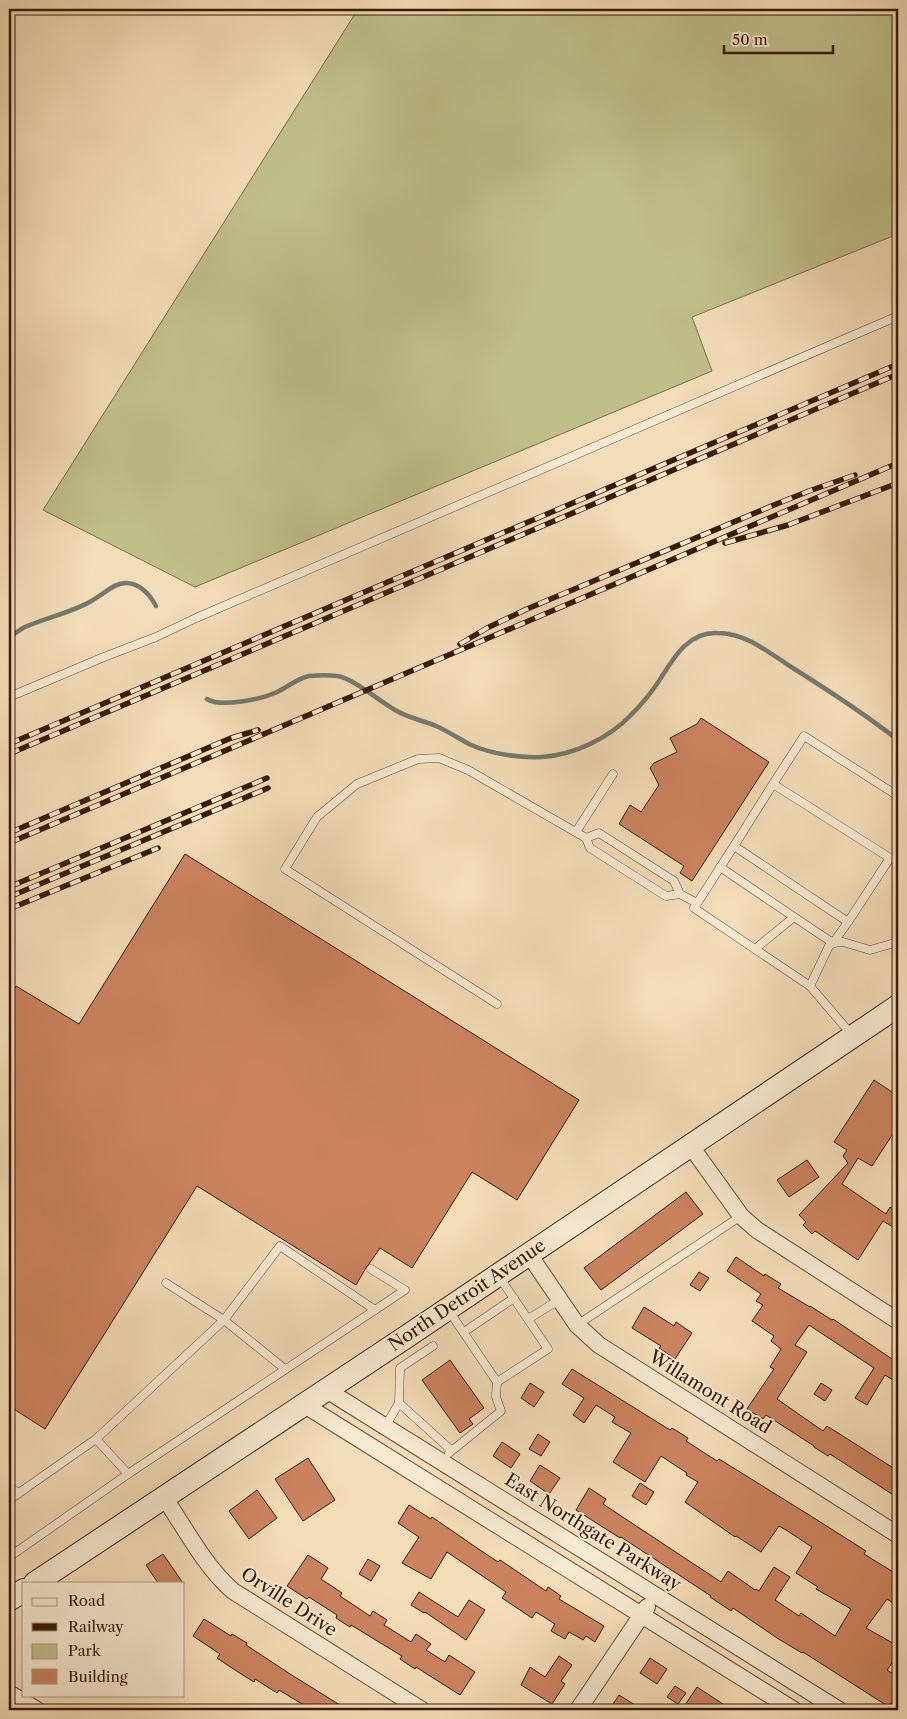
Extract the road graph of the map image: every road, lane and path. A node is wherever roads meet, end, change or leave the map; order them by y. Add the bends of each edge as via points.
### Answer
1 (898, 316) edge
2 (9, 698) edge
3 (612, 774) dead end
4 (773, 784) junction
5 (898, 796) edge
6 (576, 832) junction
7 (586, 838) junction
8 (734, 846) junction
9 (720, 867) junction
10 (680, 894) junction
11 (697, 903) junction
12 (794, 917) junction
13 (848, 922) junction
14 (898, 942) edge
15 (833, 943) junction
16 (755, 949) junction
17 (810, 986) junction
18 (497, 1004) dead end
19 (898, 1006) edge
20 (853, 1037) junction
21 (690, 1145) junction
22 (741, 1216) junction
23 (528, 1254) junction
24 (371, 1269) dead end
25 (498, 1274) junction
26 (166, 1283) dead end
27 (514, 1298) junction
28 (558, 1300) junction
29 (447, 1308) junction
30 (375, 1310) junction
31 (528, 1319) junction
32 (224, 1320) junction
33 (898, 1321) edge
34 (577, 1325) junction
35 (464, 1332) junction
36 (433, 1346) dead end
37 (409, 1349) junction
38 (285, 1369) junction
39 (497, 1382) junction
40 (325, 1389) junction
41 (399, 1403) junction
42 (303, 1404) junction
43 (385, 1427) junction
44 (96, 1439) junction
45 (447, 1456) junction
46 (128, 1474) junction
47 (9, 1488) edge
48 (19, 1493) junction
49 (164, 1497) junction
50 (9, 1500) edge
51 (898, 1535) edge
52 (9, 1557) edge
53 (36, 1582) edge
54 (22, 1591) edge
55 (655, 1594) junction
56 (9, 1600) edge
57 (642, 1614) junction
58 (9, 1693) edge
59 (37, 1710) edge
60 (422, 1710) edge
61 (578, 1710) edge
62 (794, 1710) edge
63 (839, 1710) edge

1 - 2 lane via 205,614 156,638
3 - 6 lane
4 - 5 lane via 804,736
4 - 8 lane
4 - 13 lane via 890,858
6 - 7 lane
6 - 18 lane via 468,770 439,758 418,759 357,784 317,817 285,869
7 - 10 lane via 590,848 666,896
7 - 10 lane via 599,833 674,881
8 - 9 lane
8 - 13 lane
9 - 11 lane
9 - 12 lane
10 - 11 lane
11 - 16 lane via 694,908
12 - 15 lane
12 - 16 lane
13 - 15 lane
14 - 15 lane via 870,950 843,942
15 - 17 lane
16 - 17 lane
17 - 20 lane
19 - 20 main road, North Detroit Avenue
20 - 21 main road, North Detroit Avenue
21 - 22 street
21 - 23 main road, North Detroit Avenue
22 - 33 street via 774,1242
22 - 34 lane
23 - 25 main road, North Detroit Avenue
23 - 28 street, Willamont Road
24 - 30 lane via 405,1290
25 - 27 lane
25 - 29 main road, North Detroit Avenue
26 - 32 lane
27 - 31 lane
27 - 35 lane
28 - 31 lane
28 - 34 street, Willamont Road
29 - 35 lane
29 - 37 main road, North Detroit Avenue
30 - 32 lane via 280,1246
30 - 38 lane
31 - 39 lane via 548,1349
32 - 38 lane
32 - 44 lane
34 - 51 street, Willamont Road via 599,1345
35 - 39 lane
36 - 37 lane
37 - 40 main road, North Detroit Avenue
37 - 41 lane via 400,1368
38 - 46 lane
39 - 45 lane via 496,1397 501,1411
40 - 42 main road, North Detroit Avenue
40 - 43 street, East Northgate Parkway
41 - 43 lane
41 - 45 lane
42 - 49 main road, North Detroit Avenue
42 - 57 street
43 - 45 street, East Northgate Parkway
44 - 46 lane
44 - 48 lane
45 - 55 street, East Northgate Parkway
46 - 52 lane
47 - 48 lane
48 - 50 lane
49 - 53 main road, North Detroit Avenue
49 - 60 street, Orville Drive via 212,1569 233,1591
54 - 56 main road
55 - 57 street
55 - 63 street, East Northgate Parkway
57 - 61 street
57 - 62 street
58 - 59 street

